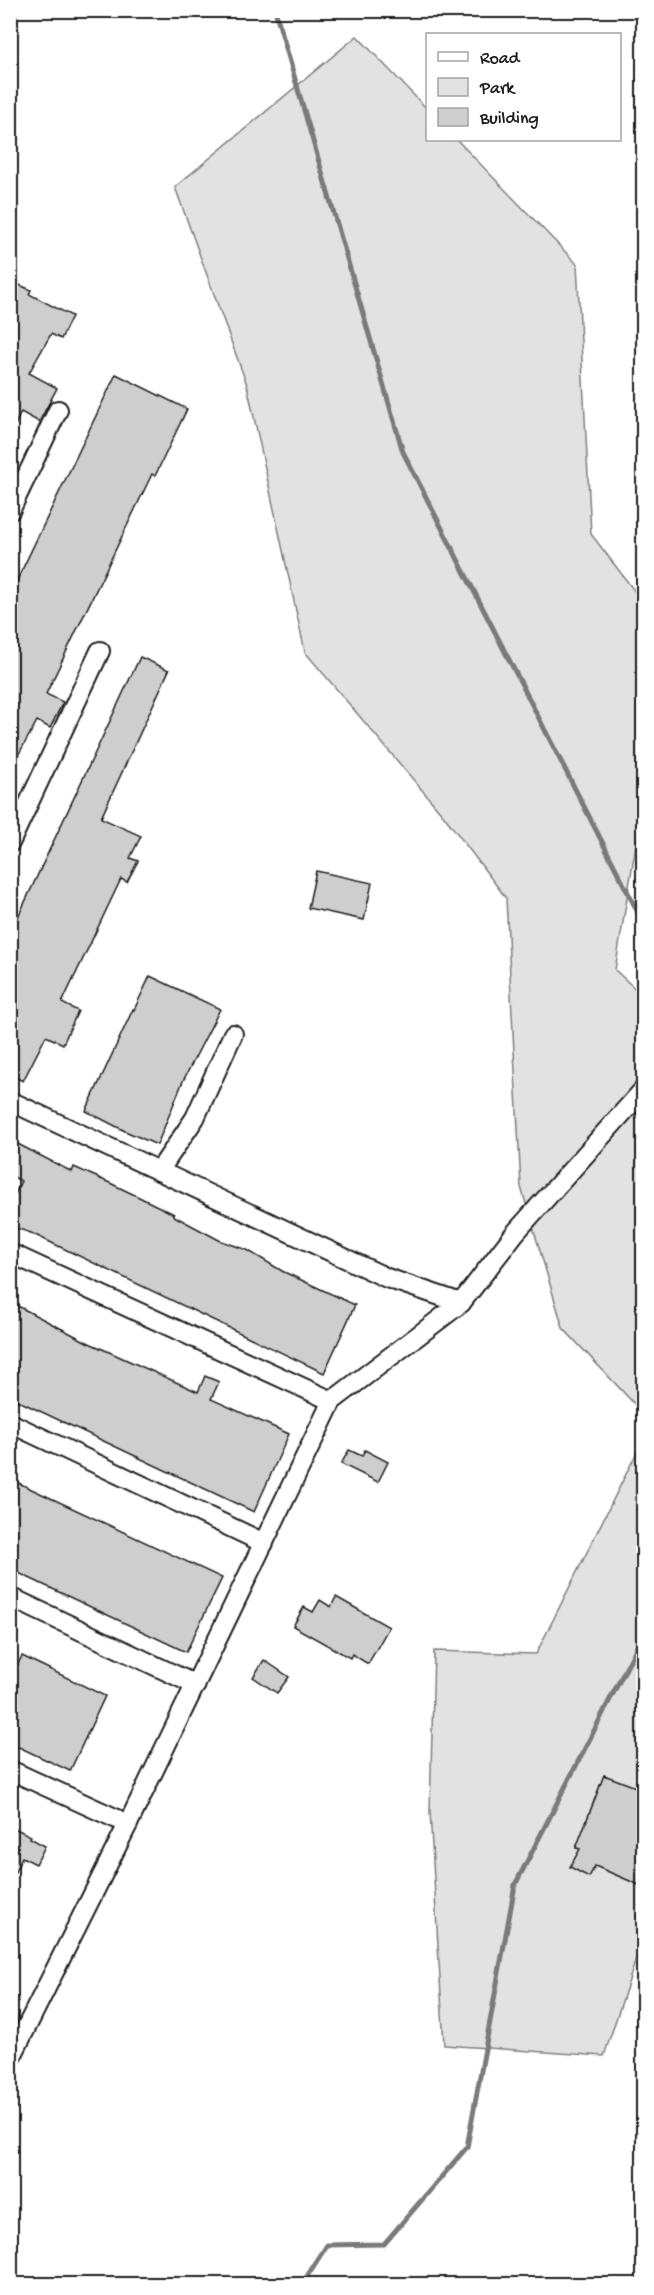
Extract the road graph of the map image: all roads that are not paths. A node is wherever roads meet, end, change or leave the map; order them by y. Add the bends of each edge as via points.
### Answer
1 (58, 410) dead end
2 (10, 511) edge
3 (100, 651) dead end
4 (10, 843) edge
5 (233, 1034) dead end
6 (644, 1089) edge
7 (10, 1101) edge
8 (159, 1171) junction
9 (10, 1253) edge
10 (461, 1303) junction
11 (332, 1401) junction
12 (10, 1423) edge
13 (264, 1543) junction
14 (10, 1597) edge
15 (196, 1684) junction
16 (10, 1770) edge
17 (128, 1824) junction
18 (10, 2060) edge

1 - 2 street
3 - 4 street
5 - 8 street via 195,1118
6 - 10 street via 515,1233
7 - 8 street
8 - 10 street via 387,1278
9 - 11 street
10 - 11 street
11 - 13 street
12 - 13 street
13 - 15 street
14 - 15 street
15 - 17 street
16 - 17 street
17 - 18 street

